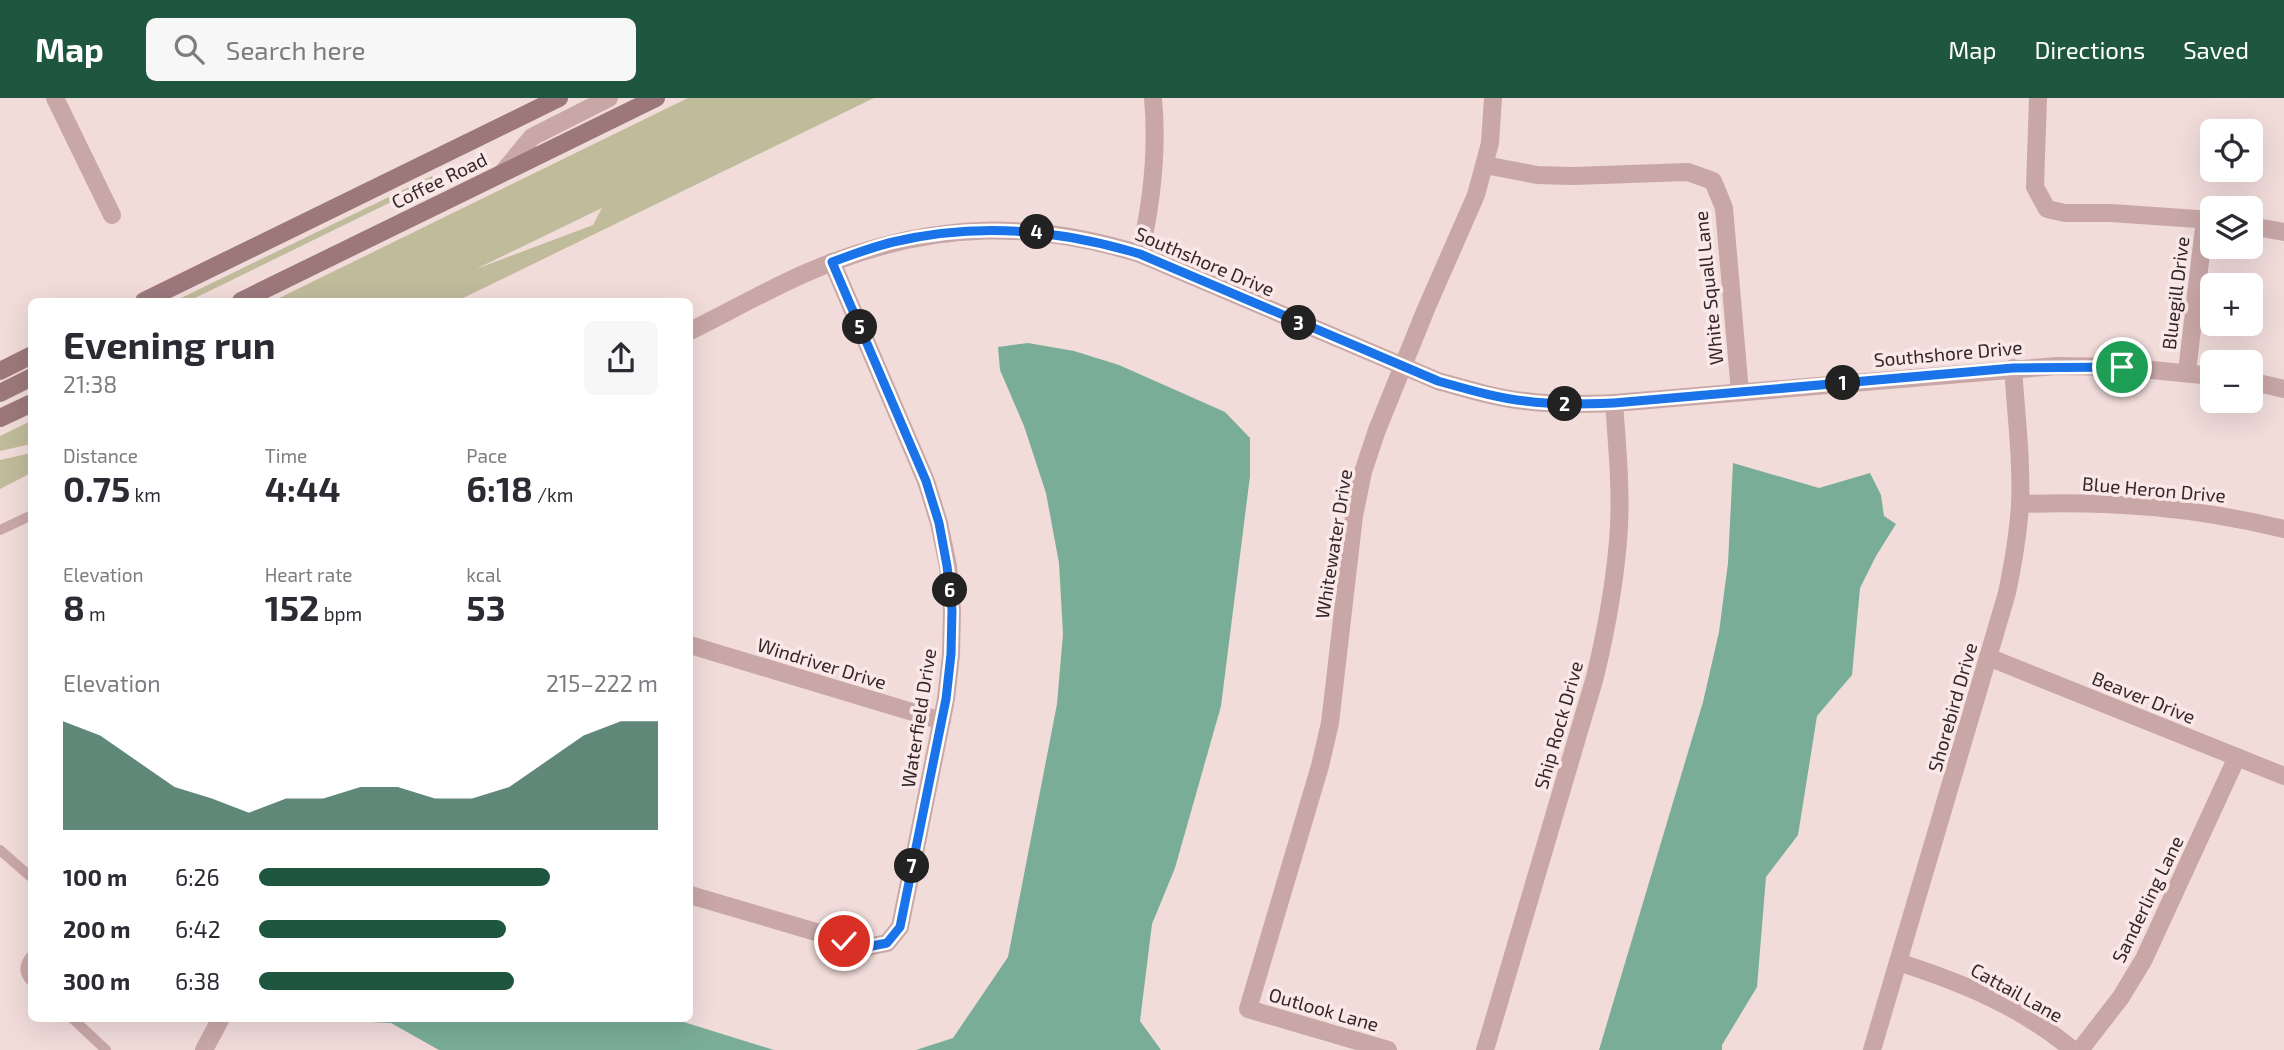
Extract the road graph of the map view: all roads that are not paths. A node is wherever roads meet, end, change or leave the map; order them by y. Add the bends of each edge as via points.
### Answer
1 (55, 98) edge
2 (559, 98) edge
3 (610, 98) edge
4 (656, 98) edge
5 (1153, 98) edge
6 (1493, 98) edge
7 (2038, 98) edge
8 (1485, 165) junction
9 (503, 172) junction
10 (112, 215) dead end
11 (2200, 219) edge
12 (2263, 228) edge
13 (2284, 232) edge
14 (1140, 254) junction
15 (2203, 259) edge
16 (832, 262) junction
17 (150, 298) edge
18 (247, 298) edge
19 (693, 330) edge
20 (28, 357) edge
21 (1404, 368) junction
22 (2013, 368) junction
23 (0, 371) edge
24 (2188, 372) junction
25 (2200, 374) edge
26 (28, 379) edge
27 (2263, 384) edge
28 (2284, 389) edge
29 (1740, 392) junction
30 (0, 393) edge
31 (1614, 403) junction
32 (28, 405) edge
33 (0, 418) edge
34 (2020, 505) junction
35 (28, 517) edge
36 (2284, 529) edge
37 (0, 530) edge
38 (693, 646) edge
39 (1988, 657) junction
40 (942, 721) junction
41 (2237, 757) junction
42 (2284, 776) edge
43 (0, 850) edge
44 (28, 874) edge
45 (693, 896) edge
46 (28, 962) edge
47 (1898, 962) junction
48 (28, 979) edge
49 (1248, 1009) joint
50 (76, 1022) edge
51 (219, 1022) edge
52 (106, 1050) edge
53 (204, 1050) edge
54 (1388, 1050) edge
55 (1485, 1050) edge
56 (1872, 1050) edge
57 (2073, 1050) edge
58 (2080, 1050) edge

1 - 10 street
2 - 17 main road, Coffee Road
3 - 9 street via 532,137
4 - 9 main road, Coffee Road
5 - 14 street via 1155,166
6 - 8 street, Whitewater Drive
7 - 11 street via 2035,187 2047,209
8 - 21 street, Whitewater Drive
8 - 29 street, White Squall Lane via 1537,175 1688,172 1713,181 1724,208
9 - 18 main road, Coffee Road
12 - 13 street
14 - 16 street, Southshore Drive via 1061,234 972,230 890,242
14 - 21 street, Southshore Drive
15 - 24 street, Bluegill Drive
16 - 19 street, Southshore Drive
16 - 40 street, Waterfield Drive via 926,481 939,523 952,610
20 - 23 main road
21 - 31 street, Southshore Drive via 1481,393 1525,401
21 - 49 street, Whitewater Drive via 1363,472 1330,723
22 - 24 street, Southshore Drive
22 - 29 street, Southshore Drive
22 - 34 street, Shorebird Drive
24 - 25 street, Southshore Drive
26 - 30 main road
27 - 28 street
29 - 31 street, Southshore Drive
31 - 55 street, Ship Rock Drive via 1619,524 1606,631
32 - 33 main road
34 - 36 street, Blue Heron Drive via 2143,505 2229,516
34 - 39 street, Shorebird Drive via 2007,593
35 - 37 lane
38 - 40 street, Windriver Drive
39 - 41 street, Beaver Drive
39 - 47 street, Shorebird Drive
40 - 45 street, Waterfield Drive via 900,927 887,943 867,947
41 - 42 street, Beaver Drive
41 - 58 street, Sanderling Lane via 2144,959
43 - 44 lane
46 - 48 lane
47 - 56 street, Shorebird Drive
47 - 57 street, Cattail Lane via 1991,996
49 - 54 street, Outlook Lane
50 - 52 lane
51 - 53 street

